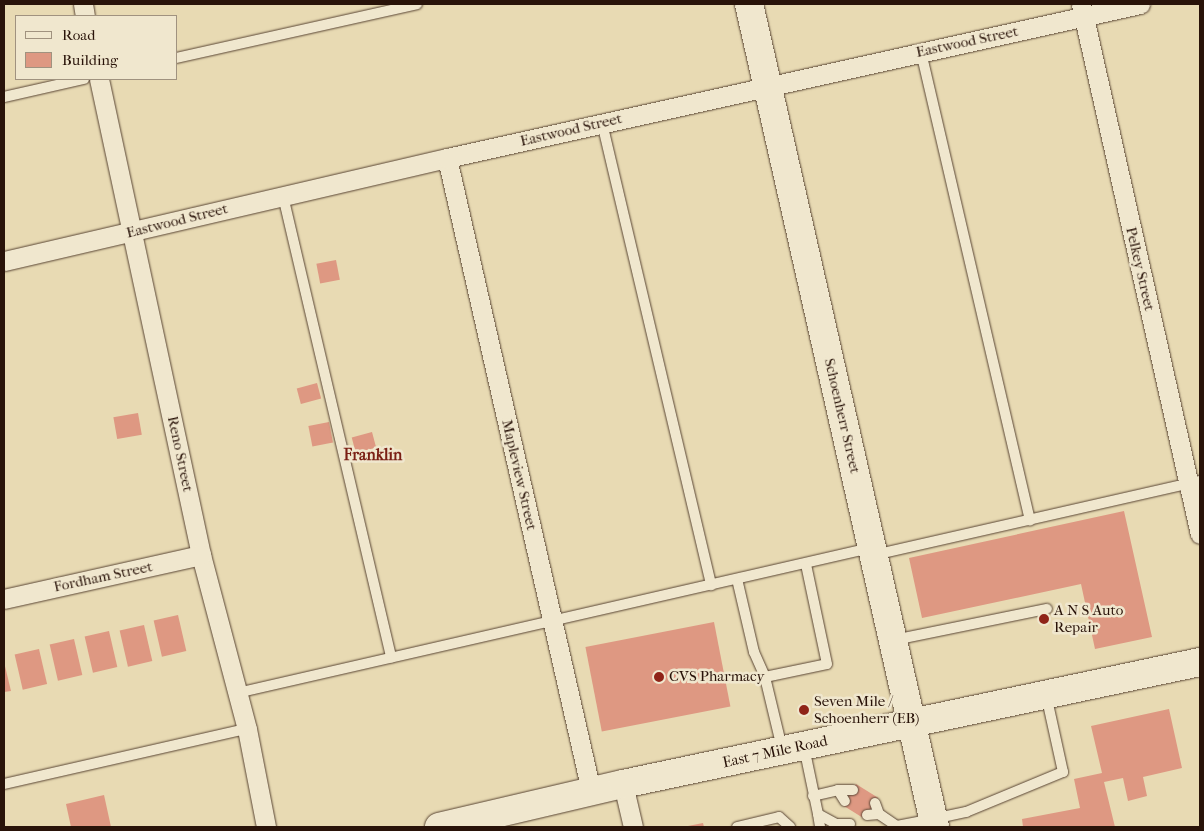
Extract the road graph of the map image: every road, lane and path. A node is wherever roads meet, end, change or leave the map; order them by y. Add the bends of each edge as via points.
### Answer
1 (417, 4) edge
2 (749, 4) edge
3 (1140, 4) edge
4 (1082, 10) edge
5 (921, 52) junction
6 (178, 58) edge
7 (80, 80) edge
8 (99, 80) edge
9 (768, 86) junction
10 (4, 97) edge
11 (602, 123) junction
12 (448, 158) junction
13 (283, 196) junction
14 (133, 231) junction
15 (4, 261) edge
16 (1195, 483) edge
17 (1030, 520) junction
18 (1200, 534) edge
19 (873, 552) junction
20 (201, 556) junction
21 (806, 564) junction
22 (737, 580) junction
23 (711, 585) junction
24 (4, 599) edge
25 (1047, 608) dead end
26 (552, 621) junction
27 (893, 640) junction
28 (391, 658) junction
29 (1200, 662) edge
30 (765, 677) junction
31 (237, 693) junction
32 (1046, 694) junction
33 (911, 722) junction
34 (247, 729) junction
35 (793, 748) junction
36 (4, 784) edge
37 (623, 784) junction
38 (838, 790) junction
39 (853, 790) dead end
40 (591, 791) junction
41 (813, 796) junction
42 (845, 801) dead end
43 (875, 803) dead end
44 (818, 814) junction
45 (879, 814) junction
46 (867, 815) dead end
47 (934, 823) edge
48 (850, 824) dead end
49 (837, 825) edge
50 (266, 827) edge
51 (439, 827) edge
52 (633, 827) edge
53 (737, 827) edge
54 (790, 827) edge
55 (820, 827) edge

1 - 6 lane
2 - 9 street, Schoenherr Street
3 - 4 street, Eastwood Street
4 - 5 street, Eastwood Street
4 - 16 street, Pelkey Street
5 - 9 street, Eastwood Street
5 - 17 lane
7 - 10 lane
8 - 14 street, Reno Street
9 - 11 street, Eastwood Street
9 - 19 street, Schoenherr Street
11 - 12 street, Eastwood Street
11 - 23 lane
12 - 13 street, Eastwood Street
12 - 26 street, Mapleview Street
13 - 14 street, Eastwood Street
13 - 28 lane
14 - 15 street, Eastwood Street
14 - 20 street, Reno Street
16 - 17 lane
16 - 18 street, Pelkey Street
17 - 19 lane
19 - 21 lane
19 - 27 street, Schoenherr Street
20 - 24 street, Fordham Street
20 - 31 street, Reno Street
21 - 22 lane
21 - 30 lane via 827,664
22 - 23 lane
22 - 30 lane via 754,652
23 - 26 lane
25 - 27 lane
26 - 28 lane
26 - 40 street, Mapleview Street
27 - 33 street, Schoenherr Street
28 - 31 lane
29 - 32 street, East 7 Mile Road
30 - 35 lane
31 - 34 street, Reno Street
32 - 33 street, East 7 Mile Road
32 - 47 lane via 1063,772
33 - 35 street, East 7 Mile Road
33 - 47 street, Schoenherr Street
34 - 36 lane
34 - 50 street, Reno Street
35 - 37 street, East 7 Mile Road
35 - 41 lane
37 - 40 street, East 7 Mile Road
37 - 52 street
38 - 39 lane
38 - 41 lane
38 - 42 lane
40 - 51 street, East 7 Mile Road via 506,816
41 - 44 lane
43 - 45 lane
44 - 49 lane
44 - 55 lane
45 - 46 lane
45 - 47 lane via 897,826
48 - 49 lane
53 - 54 lane via 779,817

